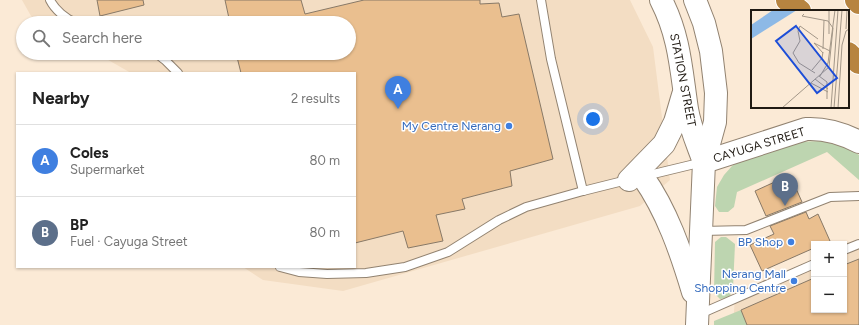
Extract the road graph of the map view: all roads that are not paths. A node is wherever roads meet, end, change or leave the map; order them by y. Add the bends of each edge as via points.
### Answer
1 (50, 0) edge
2 (540, 0) edge
3 (661, 0) edge
4 (695, 0) edge
5 (787, 0) edge
6 (856, 0) edge
7 (859, 3) edge
8 (799, 10) edge
9 (64, 16) edge
10 (165, 60) edge
11 (177, 72) edge
12 (685, 90) junction
13 (859, 142) edge
14 (704, 162) junction
15 (636, 178) junction
16 (583, 191) junction
17 (859, 196) edge
18 (701, 231) junction
19 (859, 244) edge
20 (847, 249) edge
21 (811, 265) edge
22 (284, 268) edge
23 (698, 316) edge

1 - 9 lane
2 - 16 lane via 551,59
3 - 12 main road, STATION STREET via 675,32
4 - 14 main road, STATION STREET via 708,38 715,80 715,122
5 - 8 highway
6 - 7 highway
10 - 11 lane
12 - 14 main road, STATION STREET via 689,119
12 - 15 main road via 668,137
13 - 14 main road, CAYUGA STREET via 833,131 806,129
14 - 15 lane
14 - 18 main road
15 - 16 lane
15 - 23 main road via 662,210 680,250
16 - 22 lane via 513,212 448,252 405,267 366,273 327,274
17 - 18 lane via 830,197 746,230
18 - 23 main road
19 - 20 lane
21 - 23 lane

